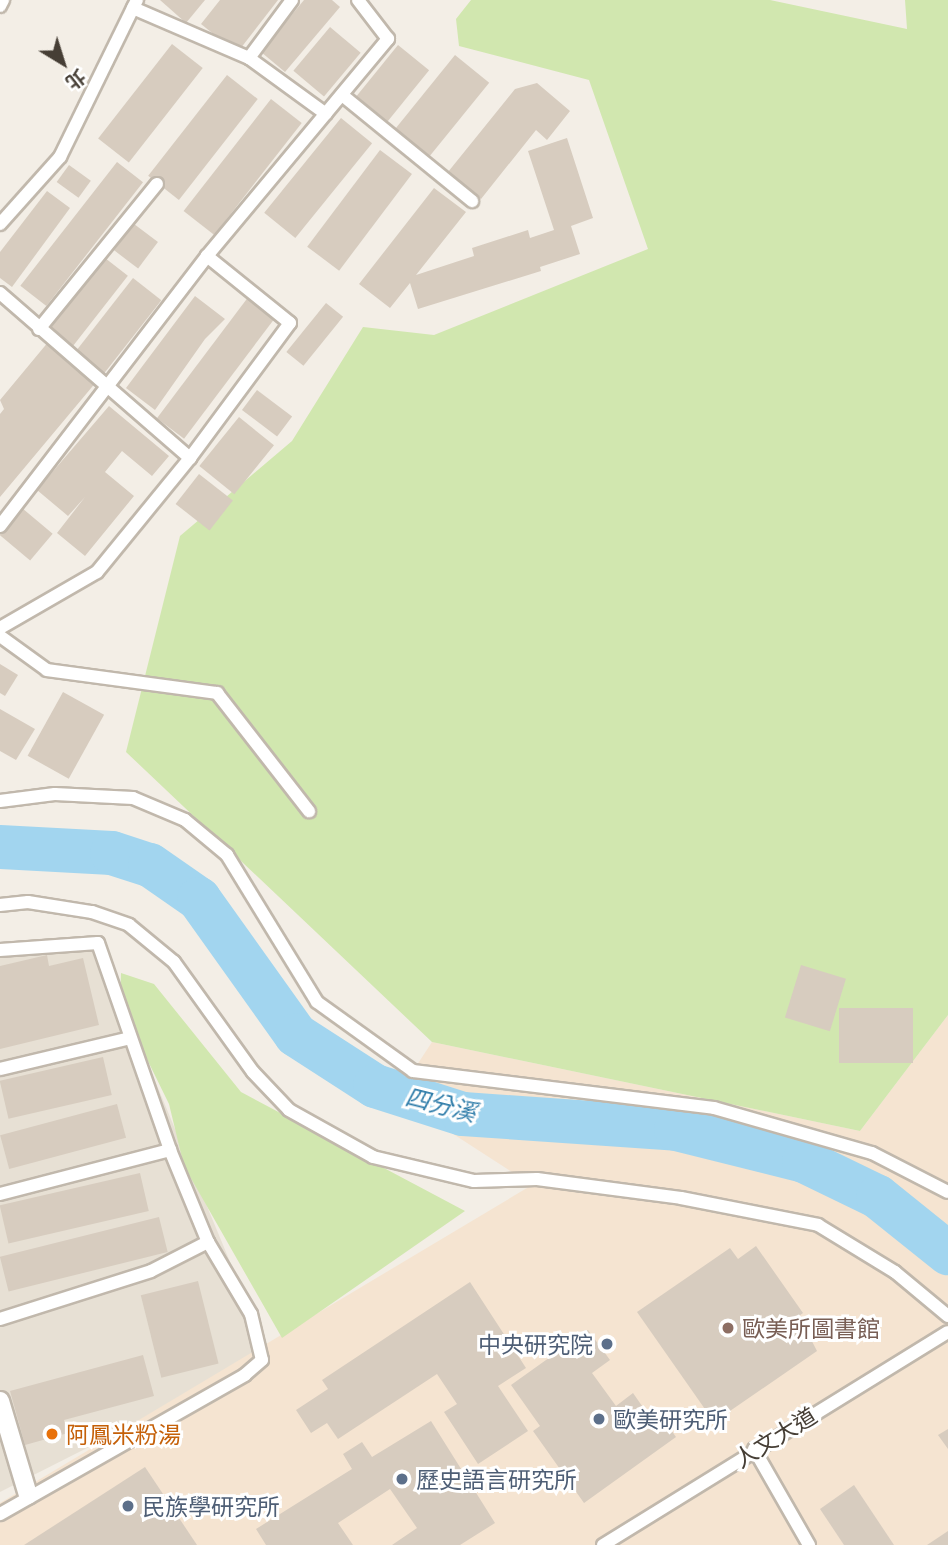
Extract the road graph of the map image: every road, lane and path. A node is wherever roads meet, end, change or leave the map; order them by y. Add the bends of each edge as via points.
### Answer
1 (3, 0) edge
2 (292, 0) edge
3 (358, 0) edge
4 (135, 4) edge
5 (0, 6) edge
6 (249, 58) junction
7 (342, 95) junction
8 (326, 114) junction
9 (157, 184) dead end
10 (472, 201) dead end
11 (0, 223) edge
12 (208, 256) junction
13 (0, 293) edge
14 (39, 329) junction
15 (109, 386) junction
16 (190, 458) junction
17 (0, 526) edge
18 (0, 628) edge
19 (0, 636) edge
20 (0, 801) edge
21 (309, 811) dead end
22 (0, 905) edge
23 (0, 950) edge
24 (130, 1038) junction
25 (0, 1069) edge
26 (170, 1150) junction
27 (948, 1192) edge
28 (0, 1195) edge
29 (208, 1242) junction
30 (948, 1316) edge
31 (0, 1319) edge
32 (948, 1332) edge
33 (0, 1401) edge
34 (754, 1449) junction
35 (28, 1496) junction
36 (0, 1514) edge
37 (603, 1545) edge
38 (809, 1545) edge

1 - 5 lane
2 - 6 lane
3 - 7 lane via 388,39
4 - 6 lane
4 - 11 lane via 60,158
6 - 8 lane
7 - 8 lane
7 - 10 lane
8 - 12 lane
9 - 14 lane
12 - 15 lane
12 - 16 lane via 289,323
13 - 14 lane
14 - 15 lane
15 - 16 lane
15 - 17 lane
16 - 18 lane via 97,572
19 - 21 lane via 47,670 217,693
20 - 27 lane via 55,794 133,798 185,820 227,855 317,1002 413,1071 714,1108 872,1153
22 - 30 lane via 28,902 92,912 128,925 174,962 253,1072 289,1110 373,1157 474,1181 537,1179 681,1198 818,1225 895,1272
23 - 24 lane via 98,943
24 - 25 lane
24 - 26 lane
26 - 28 lane
26 - 29 lane
29 - 31 lane via 151,1271
29 - 35 lane via 251,1314 262,1360 245,1375
32 - 34 lane, 人文大道
33 - 35 street
34 - 37 lane, 人文大道
34 - 38 lane
35 - 36 lane

